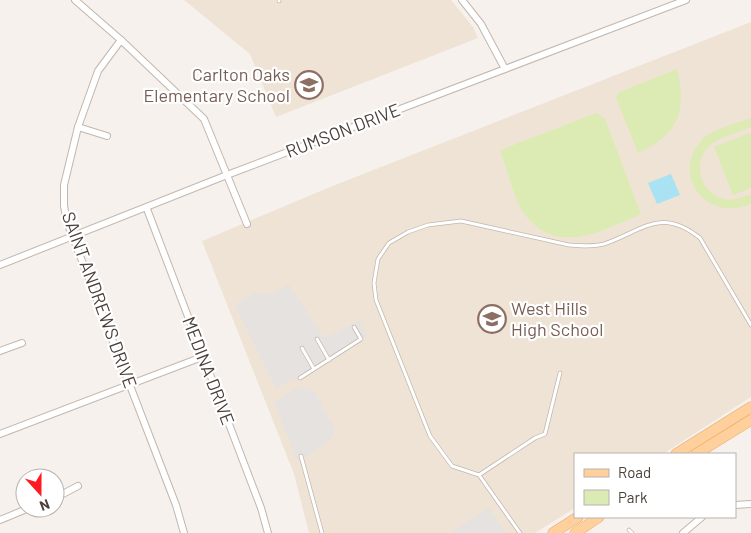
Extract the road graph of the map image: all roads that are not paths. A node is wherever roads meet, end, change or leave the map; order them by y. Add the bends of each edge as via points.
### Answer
1 (75, 0) edge
2 (463, 0) edge
3 (686, 0) edge
4 (121, 40) junction
5 (505, 69) junction
6 (78, 127) junction
7 (107, 136) dead end
8 (227, 175) junction
9 (147, 209) junction
10 (247, 224) dead end
11 (73, 237) junction
12 (0, 256) edge
13 (1, 264) edge
14 (751, 324) edge
15 (354, 326) dead end
16 (317, 339) dead end
17 (22, 343) dead end
18 (302, 348) dead end
19 (0, 351) edge
20 (202, 357) junction
21 (329, 360) junction
22 (314, 369) junction
23 (560, 373) dead end
24 (300, 378) dead end
25 (130, 385) junction
26 (751, 407) edge
27 (751, 420) edge
28 (711, 432) junction
29 (0, 434) edge
30 (678, 453) edge
31 (688, 453) edge
32 (698, 453) edge
33 (301, 456) dead end
34 (479, 475) junction
35 (78, 486) dead end
36 (65, 493) edge
37 (736, 504) edge
38 (751, 504) edge
39 (15, 514) edge
40 (576, 518) edge
41 (598, 518) edge
42 (701, 518) edge
43 (0, 520) edge
44 (182, 532) edge
45 (268, 533) edge
46 (322, 533) edge
47 (520, 533) edge
48 (553, 533) edge
49 (575, 533) edge
50 (682, 533) edge

1 - 4 street
2 - 5 street via 481,24
3 - 5 street, RUMSON DRIVE
4 - 6 street, SAINT ANDREWS DRIVE via 98,71
4 - 8 street via 204,119
5 - 8 street, RUMSON DRIVE
6 - 7 street
6 - 11 street, SAINT ANDREWS DRIVE via 64,192 65,214
8 - 9 street, RUMSON DRIVE
8 - 10 street
9 - 11 street, RUMSON DRIVE
9 - 20 street, MEDINA DRIVE
11 - 13 street, RUMSON DRIVE
11 - 25 street, SAINT ANDREWS DRIVE
12 - 13 street
14 - 34 lane via 700,238 675,223 649,223 603,244 587,247 462,221 428,225 408,232 389,243 378,259 374,283 376,300 430,436 452,466
15 - 21 lane via 361,339
16 - 21 lane
17 - 19 street
18 - 22 lane
20 - 25 street
20 - 45 street, MEDINA DRIVE
21 - 22 lane
22 - 24 lane
23 - 34 lane via 546,434
25 - 29 street
25 - 44 street, SAINT ANDREWS DRIVE via 176,505
26 - 28 main road
27 - 32 main road
28 - 30 main road
28 - 31 main road via 704,443
33 - 46 lane
34 - 47 lane
35 - 36 street
37 - 38 street
39 - 43 street
40 - 48 main road
41 - 49 main road
42 - 50 street

